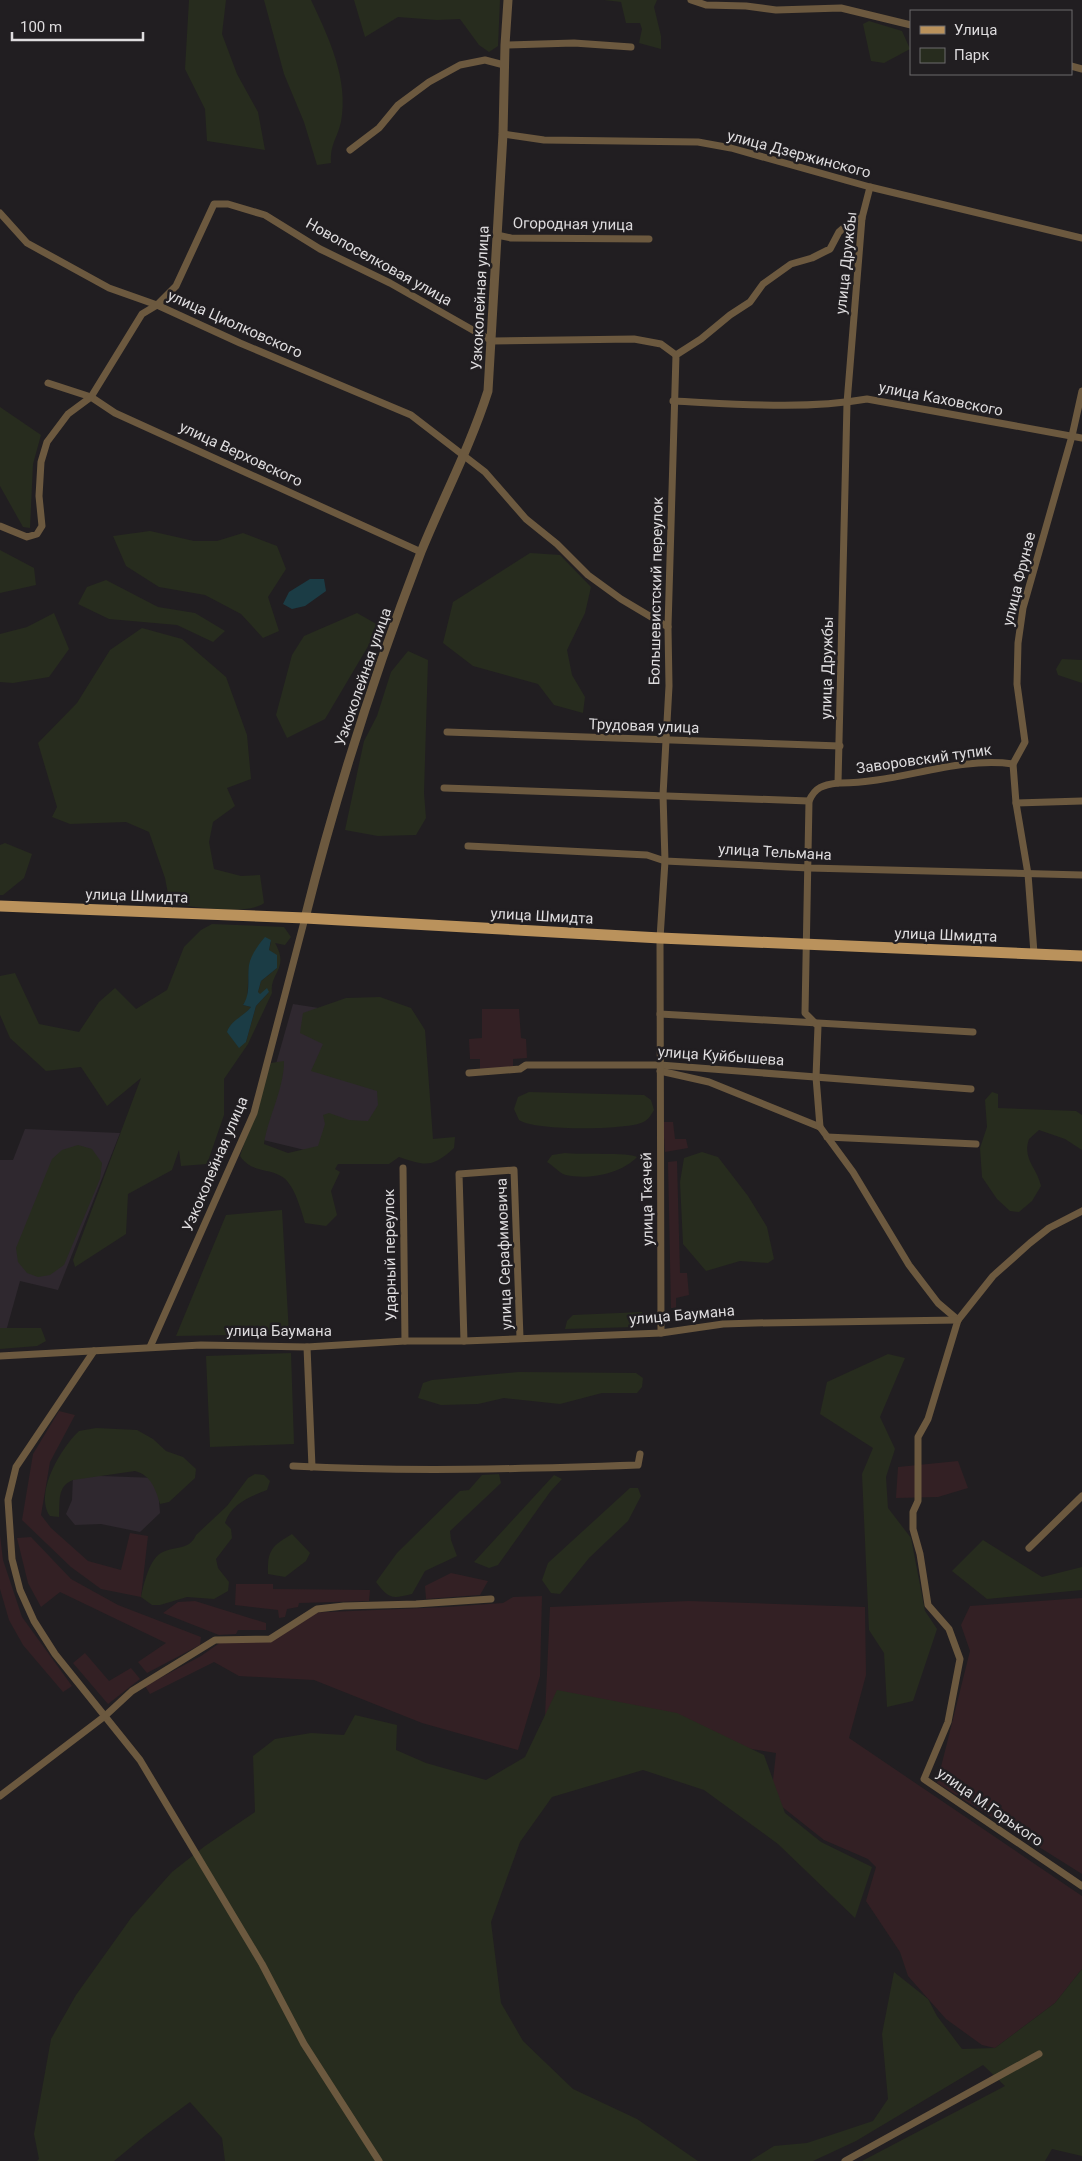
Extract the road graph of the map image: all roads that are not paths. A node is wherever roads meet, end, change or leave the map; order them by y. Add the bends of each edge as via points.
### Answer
1 (508, 0) edge
2 (691, 0) edge
3 (910, 25) edge
4 (504, 45) junction
5 (631, 47) dead end
6 (504, 65) junction
7 (503, 134) junction
8 (350, 150) dead end
9 (870, 187) junction
10 (0, 213) edge
11 (862, 218) junction
12 (497, 236) junction
13 (1082, 238) edge
14 (649, 239) dead end
15 (157, 305) junction
16 (492, 341) junction
17 (676, 355) junction
18 (48, 383) dead end
19 (1082, 391) edge
20 (91, 397) junction
21 (673, 401) junction
22 (847, 403) junction
23 (1072, 436) junction
24 (1082, 438) edge
25 (462, 457) junction
26 (0, 526) edge
27 (421, 552) junction
28 (668, 626) junction
29 (447, 732) dead end
30 (667, 741) junction
31 (840, 746) junction
32 (1013, 764) junction
33 (838, 783) junction
34 (444, 788) dead end
35 (663, 796) junction
36 (809, 801) junction
37 (1082, 801) edge
38 (1016, 803) junction
39 (468, 846) dead end
40 (665, 861) junction
41 (810, 868) junction
42 (1028, 874) junction
43 (1082, 875) edge
44 (0, 906) edge
45 (305, 918) junction
46 (660, 938) junction
47 (805, 944) junction
48 (1034, 953) junction
49 (1082, 956) edge
50 (660, 1014) junction
51 (814, 1023) junction
52 (973, 1032) dead end
53 (660, 1068) junction
54 (469, 1074) dead end
55 (816, 1077) junction
56 (971, 1089) dead end
57 (820, 1127) junction
58 (827, 1136) junction
59 (976, 1144) dead end
60 (403, 1168) dead end
61 (1082, 1211) edge
62 (958, 1320) junction
63 (661, 1333) junction
64 (520, 1338) junction
65 (405, 1341) junction
66 (464, 1341) junction
67 (150, 1347) junction
68 (307, 1347) junction
69 (94, 1351) junction
70 (0, 1356) edge
71 (640, 1454) dead end
72 (293, 1466) dead end
73 (312, 1467) junction
74 (1082, 1496) edge
75 (1028, 1548) dead end
76 (491, 1599) dead end
77 (105, 1716) junction
78 (0, 1796) edge
79 (1082, 1886) edge
80 (1039, 2054) dead end
81 (379, 2161) edge
82 (845, 2161) edge

1 - 4 street, Узкоколейная улица
2 - 3 street via 706,5 776,10 841,8
4 - 5 street via 574,43
4 - 6 street, Узкоколейная улица
6 - 7 street, Узкоколейная улица
6 - 8 street via 485,60 460,65 436,78 398,105 379,128
7 - 9 street, улица Дзержинского via 544,140 698,142 731,148
7 - 12 street, Узкоколейная улица
9 - 11 street, улица Дружбы
9 - 13 street, улица Дзержинского
10 - 15 street, улица Циолковского via 27,242 109,288
11 - 17 street via 854,219 839,232 830,249 790,264 763,284 750,302
11 - 22 street, улица Дружбы
12 - 14 street, Огородная улица
12 - 16 street, Узкоколейная улица
15 - 16 street, Новопоселковая улица via 176,286 214,204 228,204 265,215 320,249 390,283
15 - 20 street via 142,314
15 - 25 street, улица Циолковского via 411,415 446,440
16 - 17 street via 634,339 661,344
16 - 25 street, Узкоколейная улица via 488,391 476,430
17 - 21 street, Большевистский переулок
18 - 20 street, улица Верховского
19 - 23 street, улица Фрунзе
20 - 26 street via 68,414 47,442 41,462 39,496 42,526 37,534 27,537
20 - 27 street, улица Верховского via 114,413
21 - 22 street, улица Каховского
21 - 28 street, Большевистский переулок
22 - 23 street, улица Каховского via 867,399
22 - 31 street, улица Дружбы
23 - 24 street, улица Каховского
23 - 32 street, улица Фрунзе via 1023,608 1017,684 1025,742
25 - 27 street, Узкоколейная улица
25 - 28 street, улица Циолковского via 485,472 526,519 588,575
27 - 45 street, Узкоколейная улица via 331,816
28 - 30 street, Большевистский переулок
29 - 30 street, Трудовая улица
30 - 31 street, Трудовая улица
30 - 35 street, Большевистский переулок
31 - 33 street, улица Дружбы
32 - 33 street, Заворовский тупик via 990,761 860,783
32 - 38 street
33 - 36 street via 823,785 813,791
34 - 35 street
35 - 36 street
35 - 40 street, Большевистский переулок
36 - 41 street
37 - 38 street
38 - 42 street
39 - 40 street, улица Тельмана via 647,855
40 - 41 street, улица Тельмана
40 - 46 street, Большевистский переулок
41 - 42 street, улица Тельмана
41 - 47 street
42 - 43 street, улица Тельмана
42 - 48 street
44 - 45 main road, улица Шмидта
45 - 46 main road, улица Шмидта
45 - 67 street, Узкоколейная улица via 254,1113
46 - 47 main road, улица Шмидта
46 - 50 street, Большевистский переулок
47 - 48 main road, улица Шмидта
47 - 51 street via 805,1014
48 - 49 main road, улица Шмидта
50 - 51 street
50 - 53 street, Большевистский переулок
51 - 52 street
51 - 55 street via 818,1026
53 - 54 street, улица Куйбышева via 526,1065 520,1069
53 - 55 street, улица Куйбышева
53 - 57 street via 709,1082
53 - 63 street, улица Ткачей
55 - 56 street, улица Куйбышева
55 - 57 street
57 - 58 street
58 - 59 street
58 - 62 street via 853,1172 909,1265 938,1303
60 - 65 street, Ударный переулок
61 - 62 street, улица М.Горького via 1049,1228 1030,1243 993,1276
62 - 63 street, улица Баумана via 723,1324
62 - 79 street, улица М.Горького via 928,1419 918,1437 916,1454 918,1500 913,1512 913,1529 928,1605 949,1629 960,1659 948,1722 924,1779
63 - 64 street, улица Баумана
64 - 66 street, улица Баумана
64 - 66 street, улица Серафимовича via 514,1170 459,1174
65 - 66 street, улица Баумана
65 - 68 street, улица Баумана
67 - 68 street, улица Баумана
67 - 69 street, улица Баумана
68 - 73 street
69 - 70 street, улица Баумана
69 - 77 street via 16,1467 8,1500 12,1559 20,1590 54,1654
71 - 73 street via 638,1465 396,1469
72 - 73 street
74 - 75 street
76 - 77 street via 317,1609 270,1639 215,1640 132,1690
77 - 78 street
77 - 81 street via 140,1760 262,1964 304,2044
80 - 82 street

